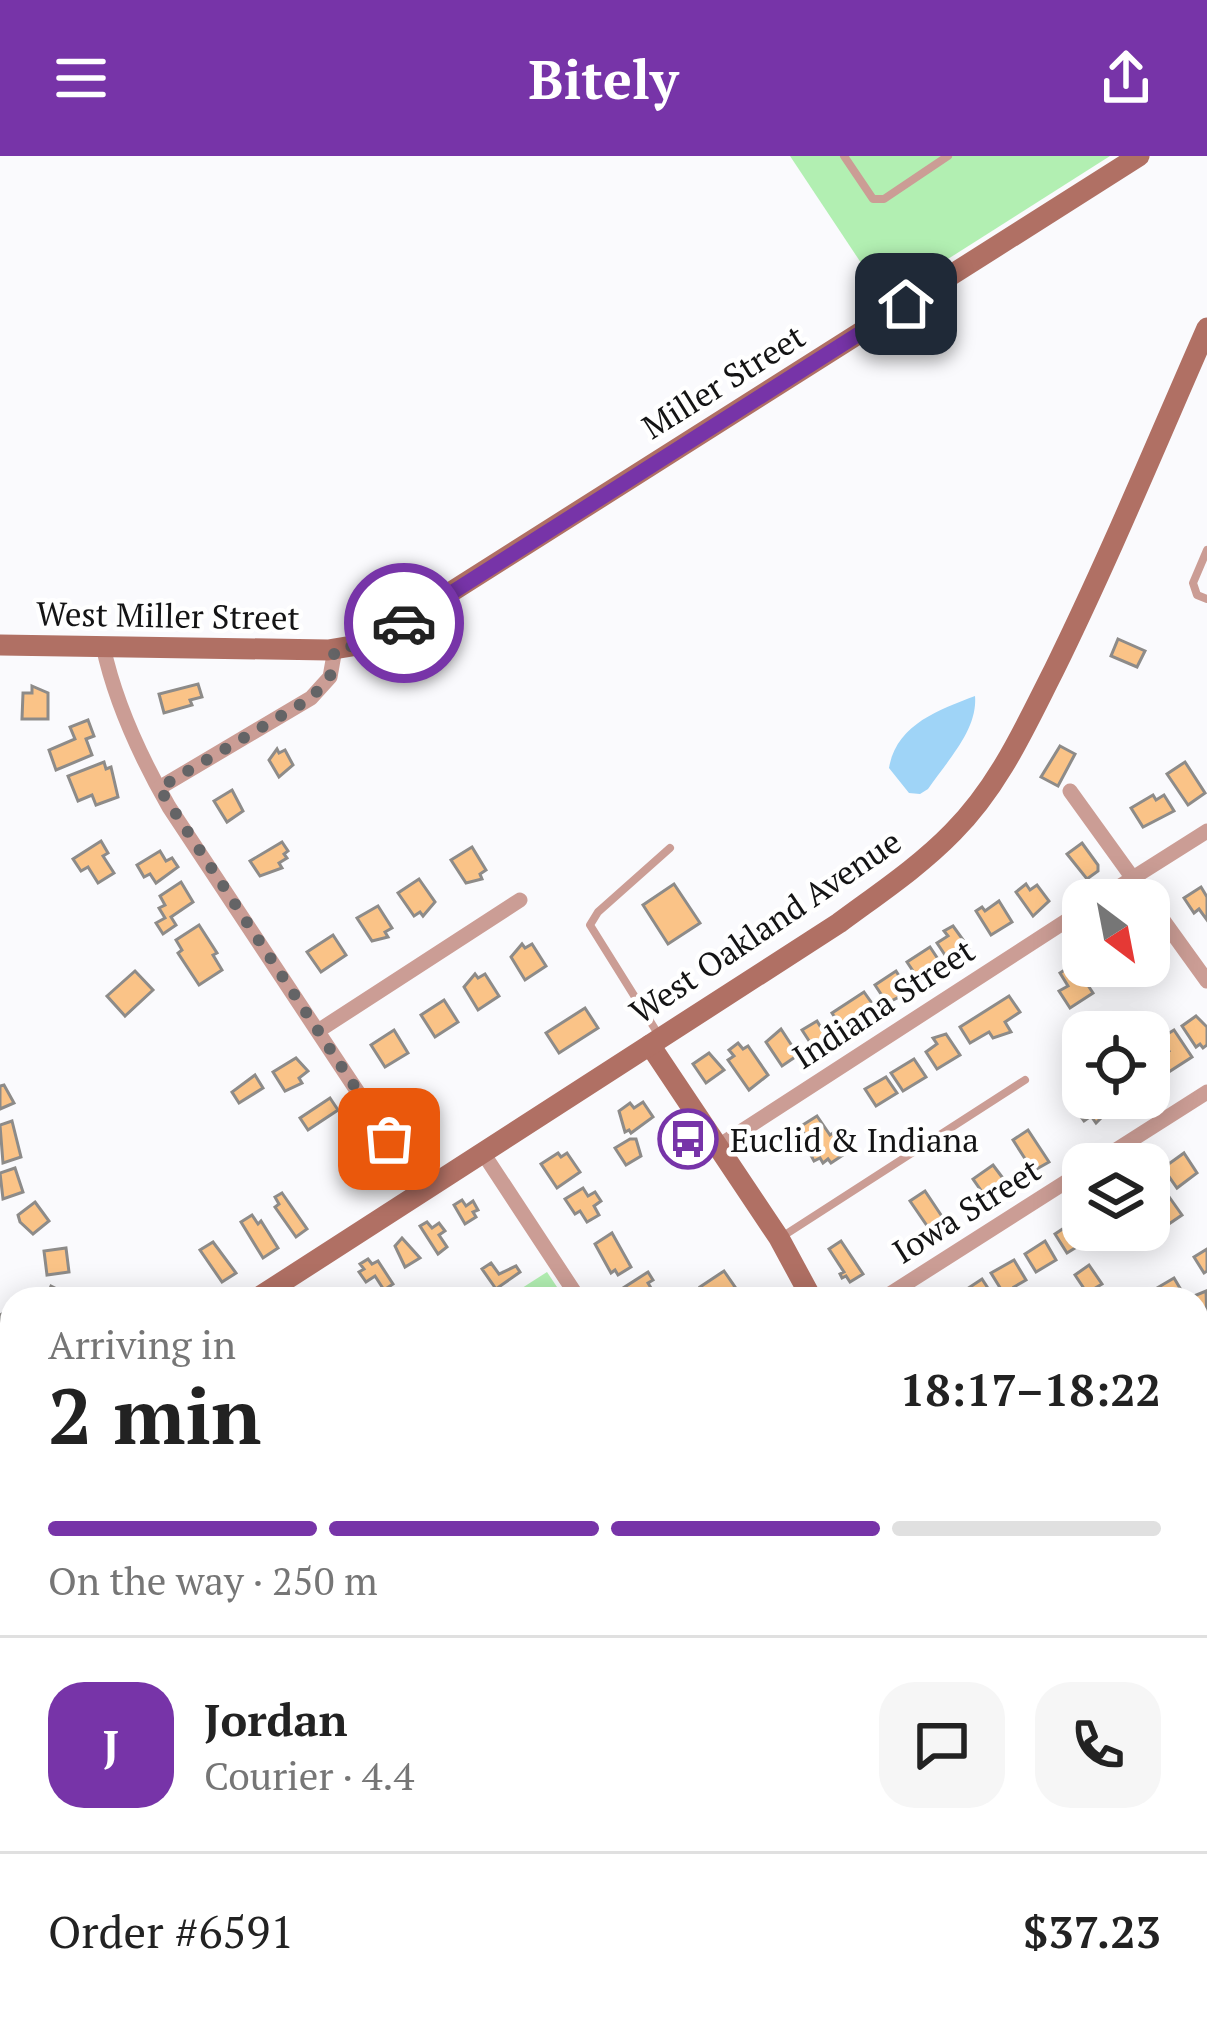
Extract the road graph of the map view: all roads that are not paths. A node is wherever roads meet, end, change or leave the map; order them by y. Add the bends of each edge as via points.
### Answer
1 (844, 156) edge
2 (948, 156) edge
3 (1139, 156) edge
4 (1207, 328) edge
5 (1201, 358) edge
6 (1207, 550) edge
7 (1207, 599) edge
8 (0, 645) edge
9 (103, 646) junction
10 (335, 649) junction
11 (159, 788) junction
12 (1070, 791) dead end
13 (1207, 831) edge
14 (670, 848) dead end
15 (1133, 878) junction
16 (520, 899) dead end
17 (1062, 924) edge
18 (1207, 981) edge
19 (318, 1031) junction
20 (656, 1041) junction
21 (1025, 1080) dead end
22 (1207, 1092) edge
23 (1127, 1143) edge
24 (716, 1147) junction
25 (483, 1154) junction
26 (1062, 1184) edge
27 (424, 1192) junction
28 (779, 1238) junction
29 (275, 1287) edge
30 (571, 1287) edge
31 (806, 1287) edge
32 (901, 1287) edge

1 - 2 lane via 873,199
3 - 10 street, Miller Street via 400,625
4 - 5 street, West Oakland Avenue
5 - 20 street, West Oakland Avenue via 990,788 909,872
6 - 7 lane via 1193,583
8 - 9 street, West Miller Street
9 - 10 street, West Miller Street
9 - 11 street
10 - 11 street via 330,677 311,698
11 - 19 street
12 - 15 street
13 - 15 street
14 - 20 lane via 590,925
15 - 18 street
16 - 19 street
17 - 24 street, Indiana Street
19 - 27 street
20 - 24 street
20 - 25 street, West Oakland Avenue
21 - 28 lane
22 - 23 street
24 - 28 street
25 - 27 street, West Oakland Avenue
25 - 30 street
26 - 32 street, Iowa Street
27 - 29 street, West Oakland Avenue
28 - 31 street

